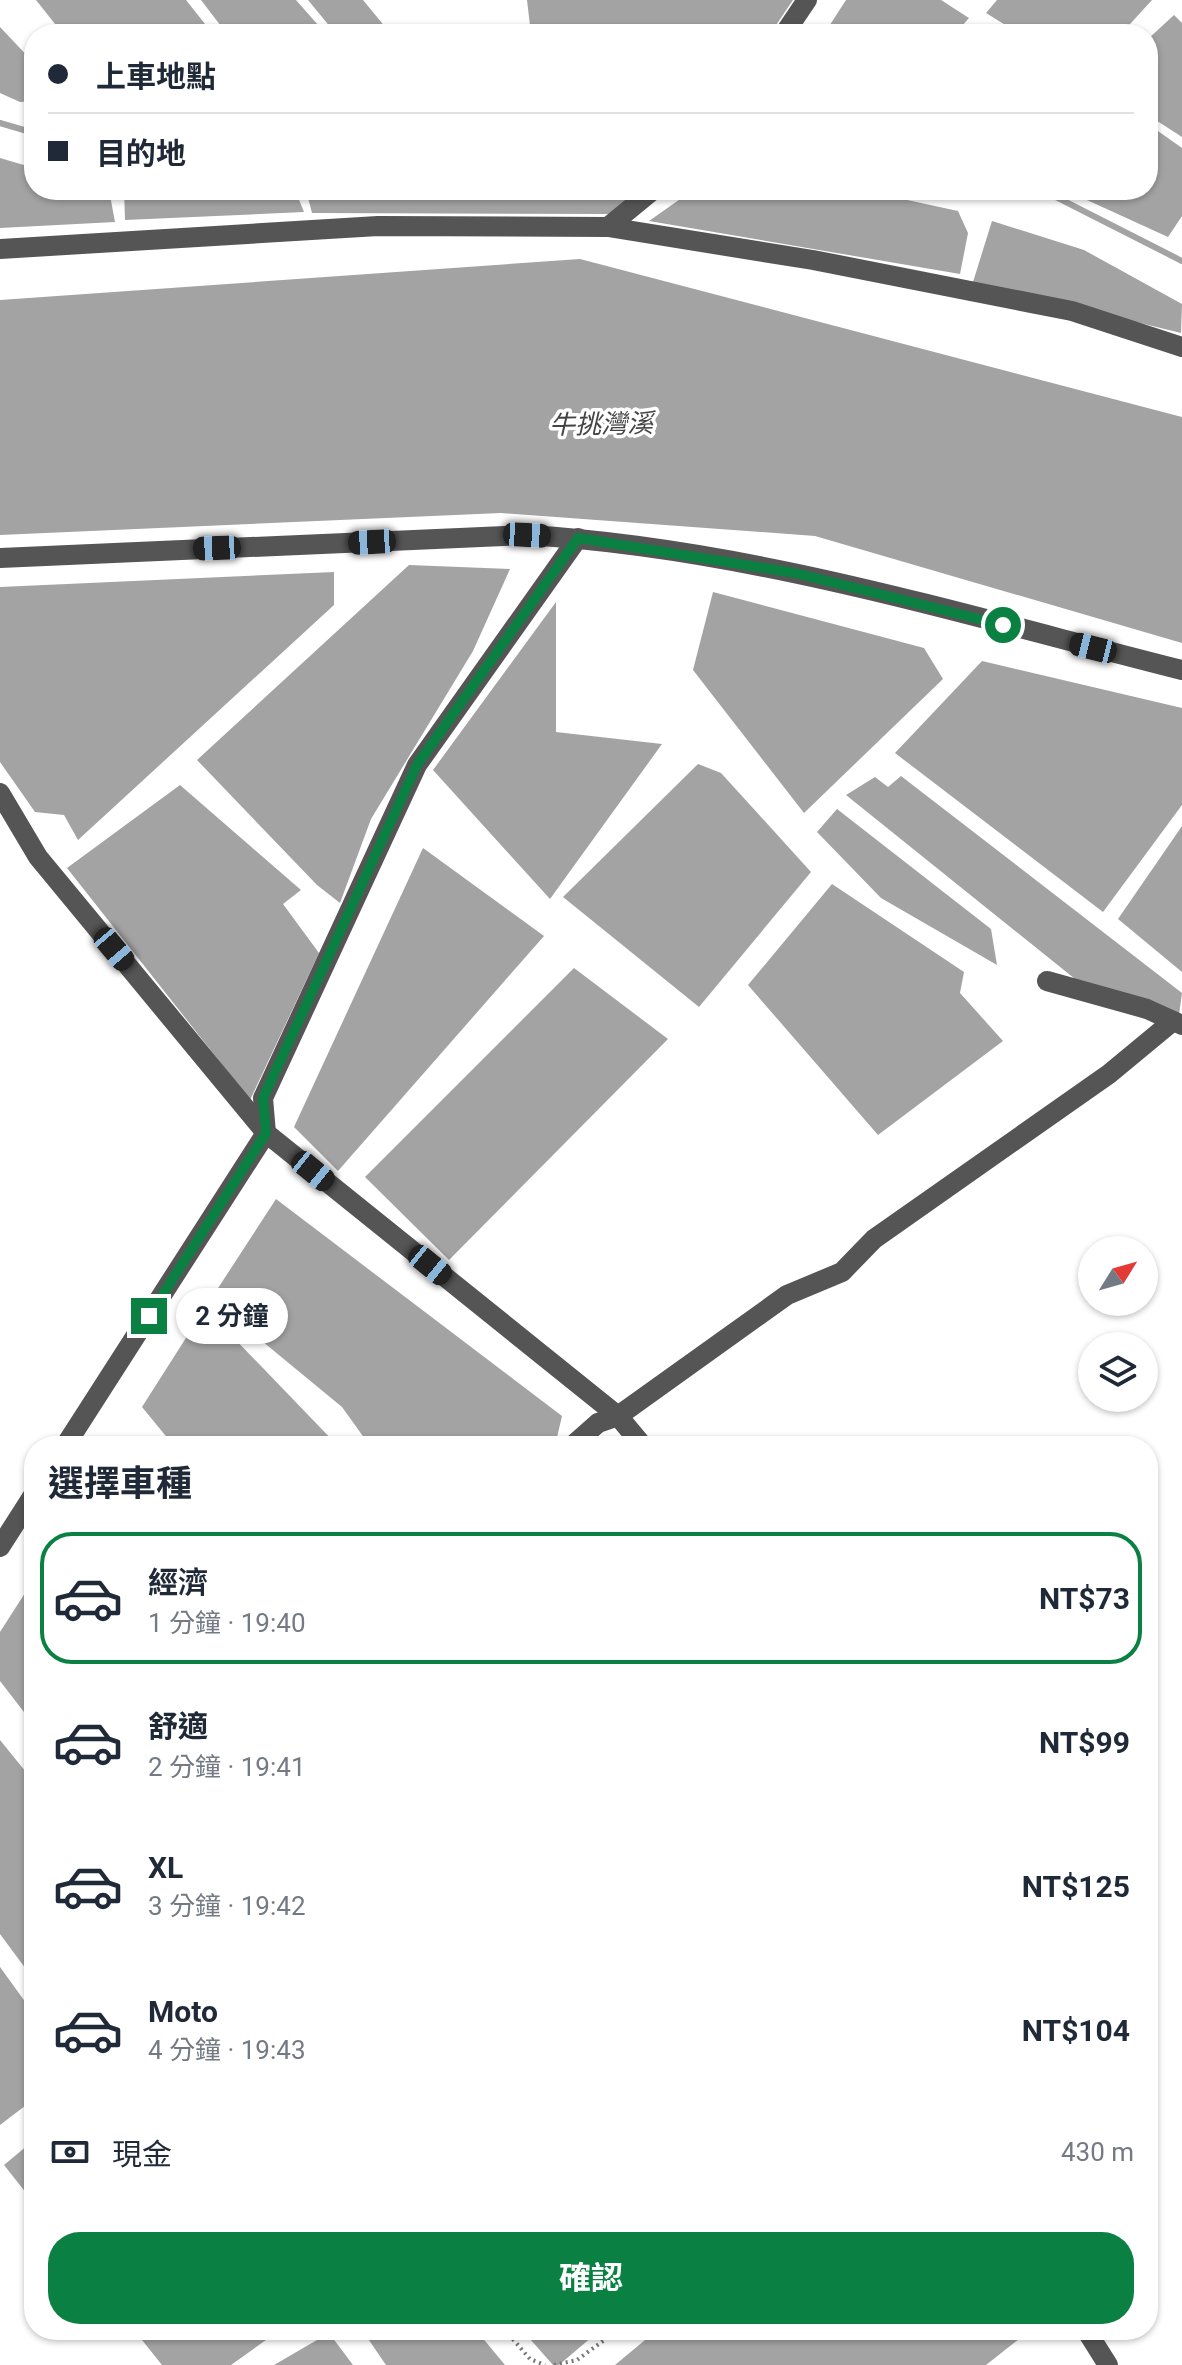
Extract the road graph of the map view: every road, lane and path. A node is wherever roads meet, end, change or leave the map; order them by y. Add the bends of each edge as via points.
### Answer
1 (807, 0) edge
2 (791, 24) edge
3 (641, 200) edge
4 (608, 227) junction
5 (0, 249) edge
6 (1182, 347) edge
7 (578, 538) junction
8 (0, 558) edge
9 (1182, 670) edge
10 (0, 793) edge
11 (1047, 981) dead end
12 (1178, 1023) edge
13 (266, 1133) junction
14 (618, 1416) junction
15 (71, 1436) edge
16 (583, 1436) edge
17 (635, 1436) edge
18 (24, 1510) edge
19 (0, 1547) edge
20 (514, 2340) edge
21 (604, 2340) edge
22 (1092, 2340) edge
23 (545, 2365) edge
24 (554, 2365) edge
25 (1108, 2365) edge

1 - 2 street
3 - 4 street
4 - 5 street via 378,226
4 - 6 street via 813,260 1072,311
7 - 8 street via 527,535
7 - 9 street via 795,573
7 - 13 street via 417,765 263,1098
10 - 13 street via 38,857
11 - 12 street
12 - 14 street via 874,1239 842,1272 787,1295
13 - 14 street
13 - 15 street
14 - 16 street
14 - 17 street
18 - 19 street
20 - 23 path via 530,2359
21 - 24 path via 577,2360
22 - 25 street

